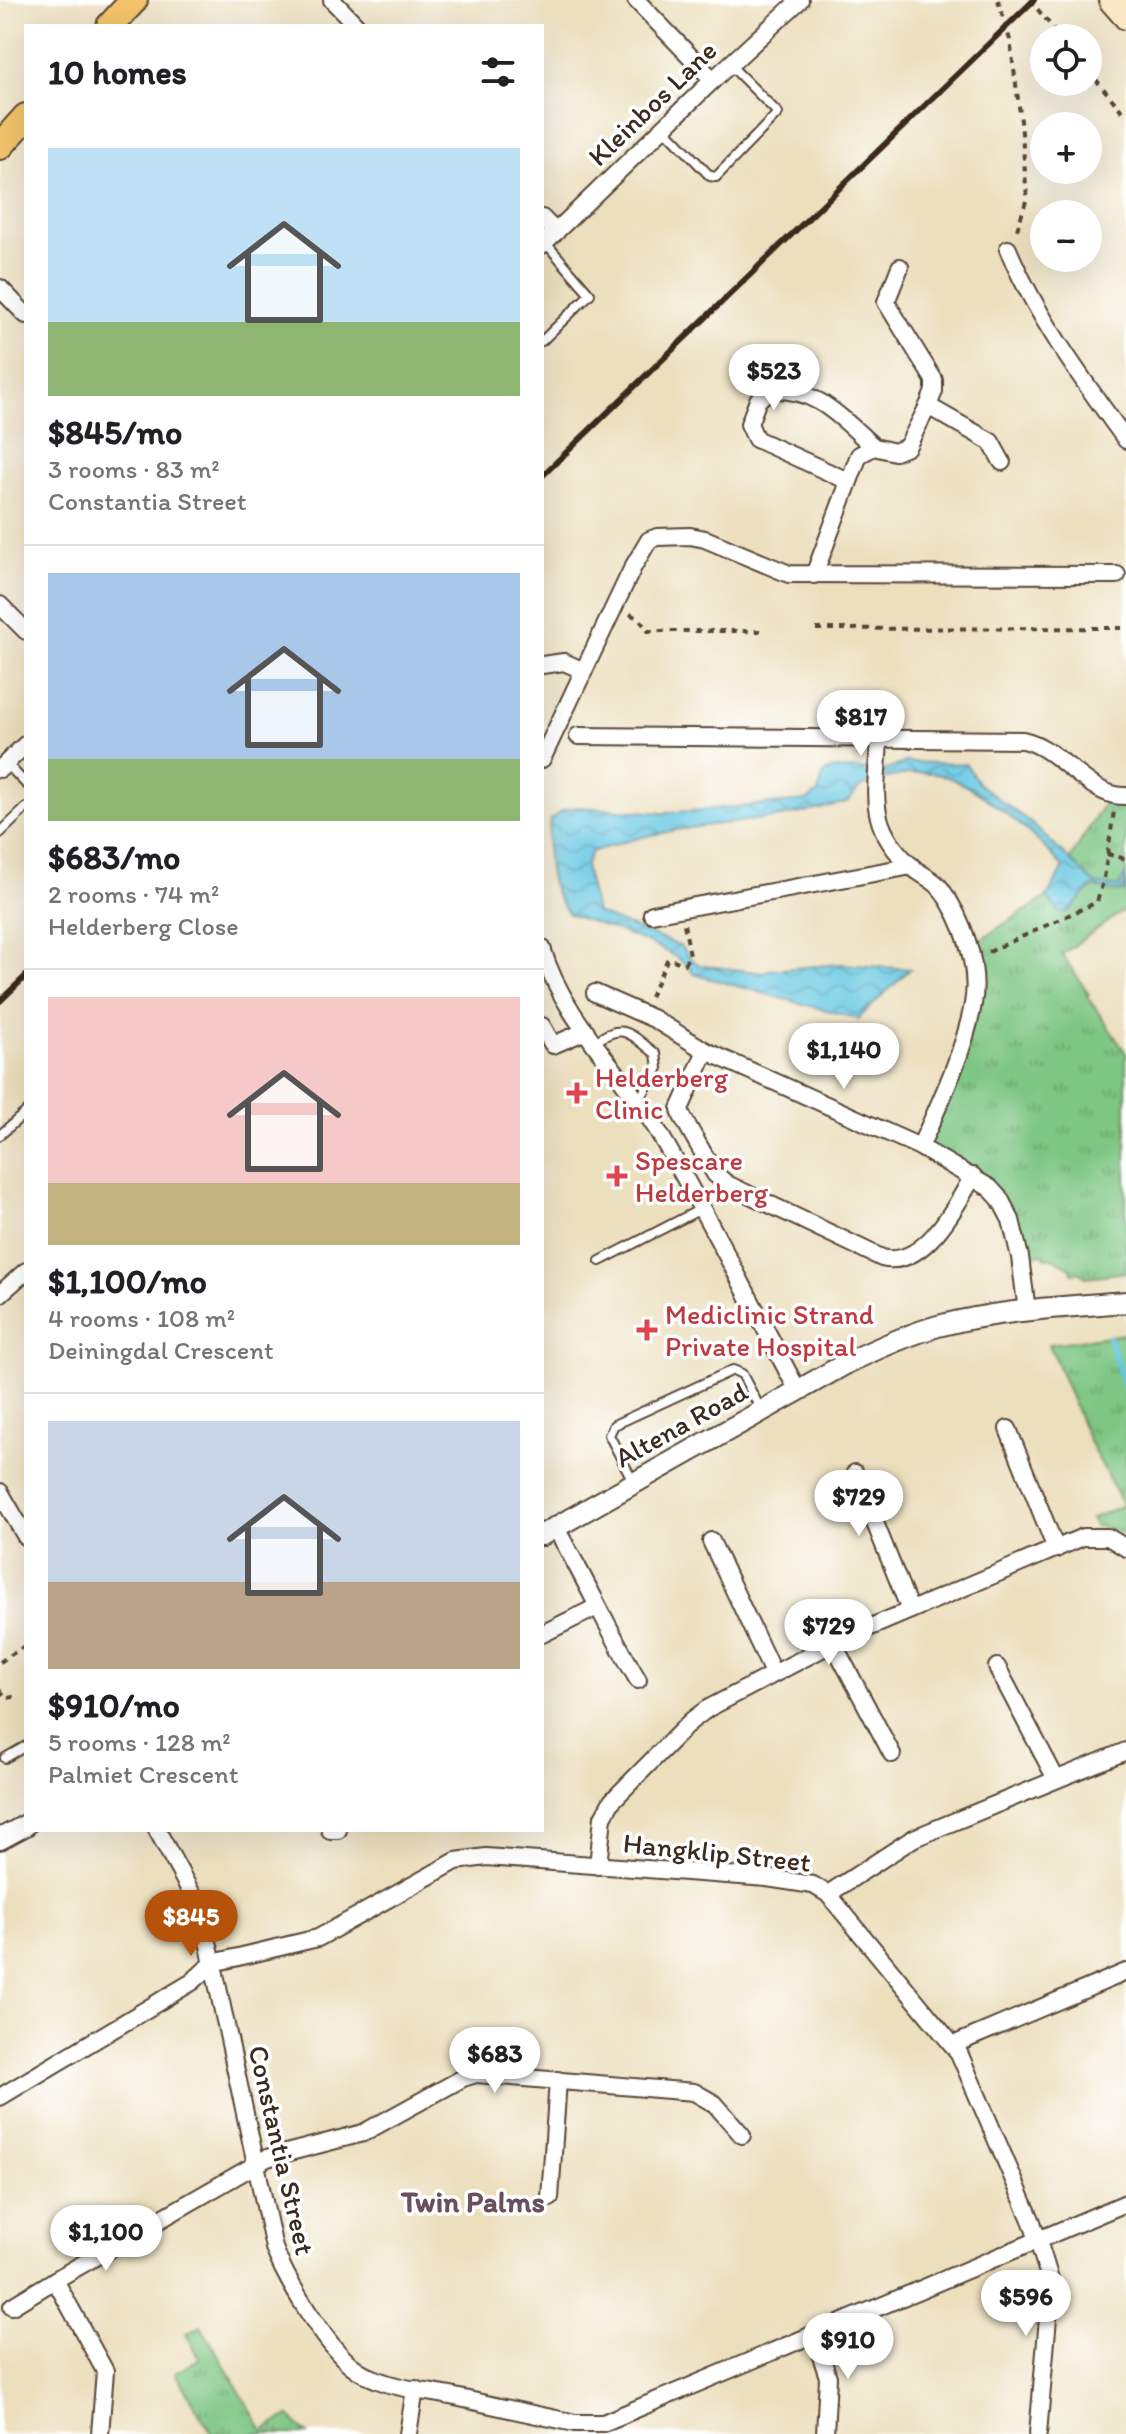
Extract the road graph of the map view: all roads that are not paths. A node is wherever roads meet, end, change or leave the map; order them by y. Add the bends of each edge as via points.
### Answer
1 (134, 0) edge
2 (332, 0) edge
3 (636, 0) edge
4 (800, 0) edge
5 (112, 24) edge
6 (355, 24) edge
7 (730, 65) junction
8 (713, 80) junction
9 (24, 119) edge
10 (663, 128) junction
11 (0, 146) edge
12 (548, 240) edge
13 (1008, 249) road end
14 (900, 267) dead end
15 (0, 288) edge
16 (24, 313) edge
17 (544, 339) edge
18 (928, 406) junction
19 (1126, 440) edge
20 (874, 447) junction
21 (1002, 462) dead end
22 (848, 481) junction
23 (814, 575) junction
24 (1117, 575) dead end
25 (0, 605) edge
26 (24, 629) edge
27 (544, 665) edge
28 (584, 671) junction
29 (578, 736) dead end
30 (879, 738) junction
31 (24, 746) edge
32 (544, 755) edge
33 (3, 766) edge
34 (24, 782) edge
35 (1122, 797) edge
36 (24, 810) edge
37 (0, 833) edge
38 (912, 866) junction
39 (652, 914) dead end
40 (544, 954) edge
41 (595, 993) dead end
42 (590, 1037) junction
43 (547, 1047) edge
44 (706, 1051) junction
45 (637, 1103) junction
46 (24, 1114) edge
47 (0, 1135) edge
48 (920, 1147) junction
49 (973, 1176) junction
50 (701, 1209) junction
51 (600, 1261) dead end
52 (24, 1273) edge
53 (0, 1294) edge
54 (1126, 1302) edge
55 (1027, 1311) junction
56 (798, 1391) junction
57 (761, 1411) junction
58 (1008, 1429) dead end
59 (855, 1473) dead end
60 (634, 1483) junction
61 (0, 1492) edge
62 (549, 1531) edge
63 (24, 1534) edge
64 (711, 1541) dead end
65 (1126, 1548) edge
66 (1056, 1549) junction
67 (597, 1607) junction
68 (910, 1610) junction
69 (544, 1633) edge
70 (833, 1643) junction
71 (997, 1667) dead end
72 (773, 1673) junction
73 (638, 1680) dead end
74 (24, 1747) edge
75 (1126, 1751) edge
76 (892, 1754) dead end
77 (5, 1758) dead end
78 (1056, 1779) junction
79 (24, 1826) edge
80 (158, 1832) edge
81 (0, 1839) edge
82 (598, 1866) junction
83 (828, 1894) junction
84 (213, 1963) junction
85 (1126, 1972) edge
86 (953, 2045) junction
87 (558, 2080) junction
88 (0, 2097) edge
89 (742, 2135) dead end
90 (256, 2164) junction
91 (550, 2198) dead end
92 (1126, 2203) edge
93 (1038, 2240) junction
94 (55, 2280) junction
95 (12, 2306) dead end
96 (814, 2335) junction
97 (415, 2389) junction
98 (604, 2428) edge
99 (100, 2434) edge
100 (408, 2434) edge
101 (825, 2434) edge
102 (1038, 2434) edge

1 - 5 main road
2 - 6 street
3 - 8 street
4 - 7 street, Kleinbos Lane
7 - 8 street, Kleinbos Lane
7 - 10 lane via 778,113 716,177
8 - 10 street, Kleinbos Lane
9 - 11 main road
10 - 12 street, Kleinbos Lane
12 - 17 lane via 590,294
13 - 19 street via 1064,353
14 - 18 street via 886,302 931,371 934,391
15 - 16 street
18 - 20 street via 907,447 895,452
18 - 21 street via 991,442
20 - 22 street via 859,455
20 - 22 street via 834,409 792,390 769,390 758,400 749,424 756,439
22 - 23 street
23 - 24 street
23 - 28 street via 779,571 705,539 649,540
25 - 26 street
27 - 28 street via 564,662
28 - 32 street
29 - 30 street
30 - 35 street via 1032,742 1109,795
30 - 38 street via 877,820
31 - 33 street
33 - 34 lane
36 - 37 lane
38 - 39 street
38 - 48 street via 938,885 954,908 970,961 973,1005
40 - 42 street
41 - 44 street
42 - 43 street
42 - 45 street
42 - 45 lane via 625,1031 656,1054 658,1068
44 - 48 street
44 - 49 street via 680,1109 715,1174 868,1251 892,1261 921,1249
45 - 50 street
46 - 47 lane
48 - 49 street
49 - 55 street via 1000,1199 1011,1220
50 - 51 lane
50 - 56 street
52 - 53 street
54 - 55 street, Altena Road
55 - 56 street, Altena Road via 915,1333
56 - 57 street, Altena Road
57 - 60 street, Altena Road
57 - 60 lane via 742,1374 733,1370 614,1425 609,1435
58 - 66 street
59 - 68 street
60 - 62 street, Altena Road
61 - 63 street
62 - 67 street via 574,1559
64 - 72 street
65 - 66 street via 1108,1537 1091,1536
66 - 68 street
67 - 69 street
67 - 73 street
68 - 70 street
70 - 72 street
70 - 76 street
71 - 78 street
72 - 82 street via 691,1721 612,1801 603,1817
74 - 77 lane
75 - 78 street
78 - 83 street via 914,1838
79 - 81 street
80 - 84 street, Constantia Street via 192,1894
82 - 83 street, Hangklip Street via 767,1878 813,1885
82 - 84 street, Hangklip Street via 468,1858 318,1938
83 - 86 street, Hangklip Street
84 - 88 street via 192,1982
84 - 90 street, Constantia Street
85 - 86 street
86 - 93 street, Hangklip Street
87 - 89 street via 694,2092 715,2104
87 - 90 street via 476,2074 363,2133
87 - 91 street
90 - 94 street
90 - 97 street, Constantia Street via 274,2248 289,2283 351,2365 380,2381
92 - 93 street, Constantia Street
93 - 96 street, Constantia Street
93 - 102 street, Hangklip Street via 1051,2282
94 - 95 street
94 - 99 street via 105,2371
96 - 98 street, Constantia Street
96 - 101 street via 828,2377
97 - 98 street, Constantia Street
97 - 100 street

